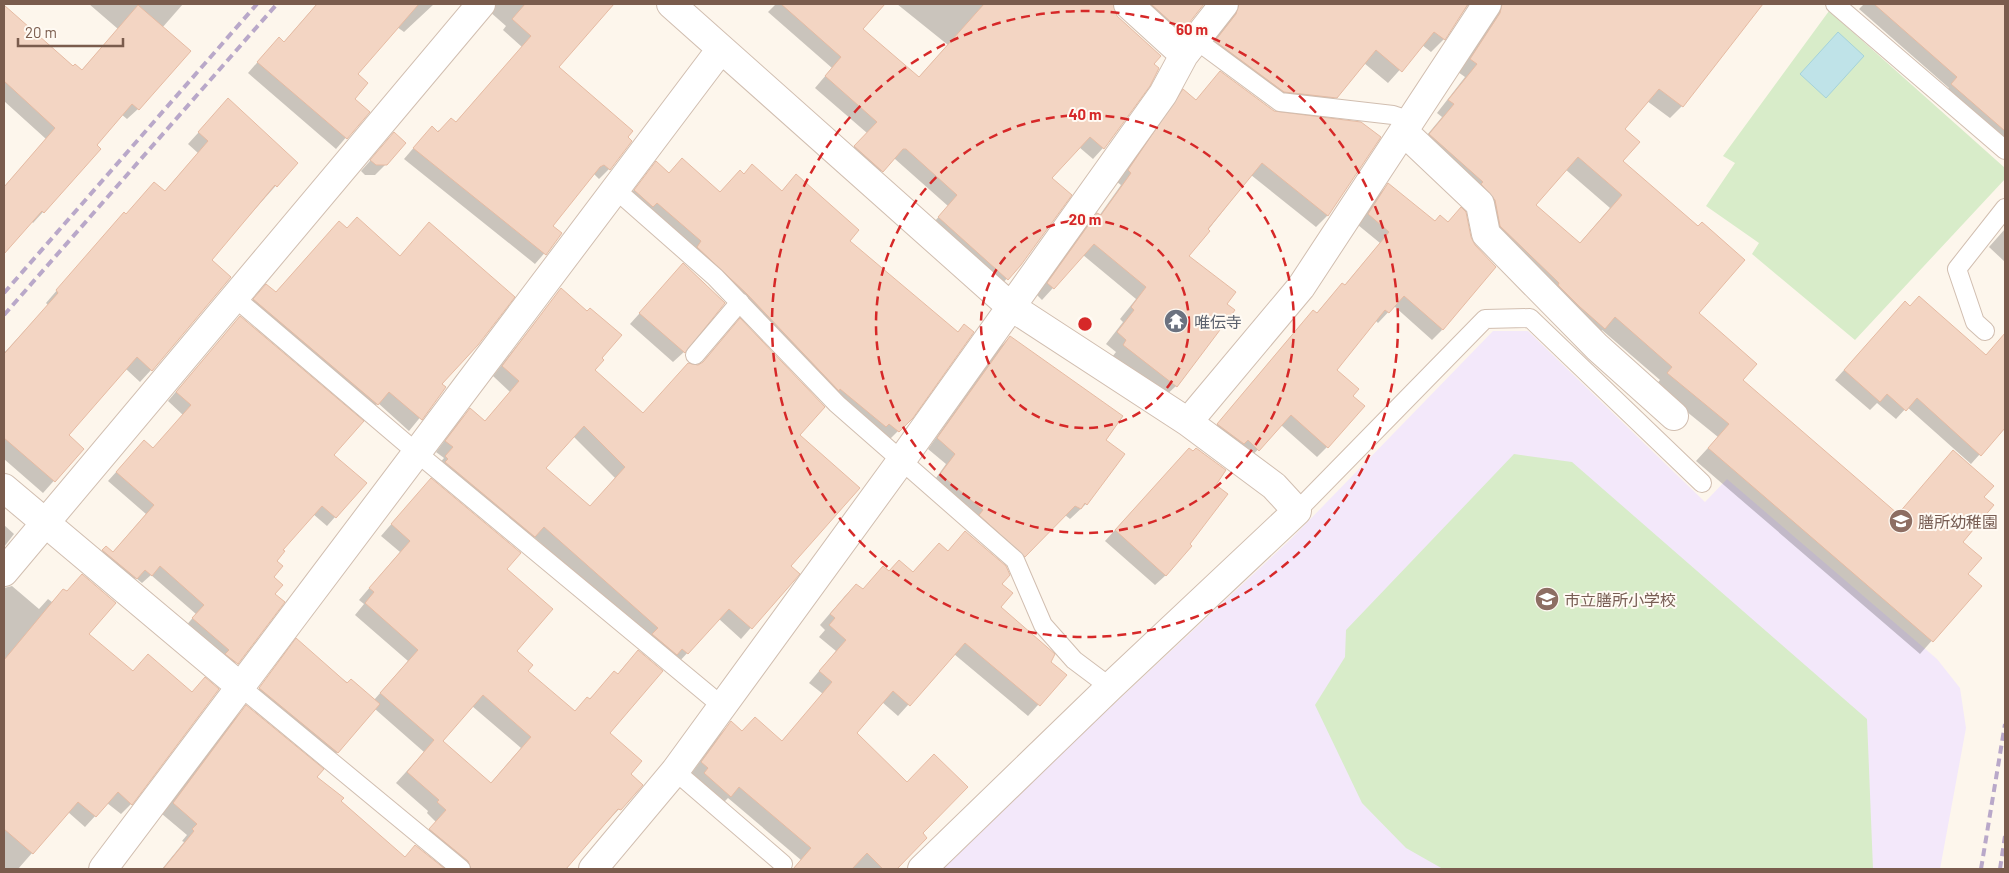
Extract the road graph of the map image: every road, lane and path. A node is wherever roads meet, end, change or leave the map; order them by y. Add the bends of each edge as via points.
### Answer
1 (481, 4) edge
2 (671, 4) edge
3 (1128, 4) edge
4 (1224, 4) edge
5 (1488, 4) edge
6 (1835, 4) edge
7 (1190, 47) junction
8 (721, 49) junction
9 (1408, 127) junction
10 (2005, 150) edge
11 (615, 189) junction
12 (2005, 208) edge
13 (234, 297) junction
14 (740, 302) junction
15 (1010, 306) junction
16 (1985, 331) dead end
17 (695, 355) dead end
18 (1674, 416) dead end
19 (1188, 422) junction
20 (416, 452) junction
21 (901, 461) junction
22 (1702, 483) dead end
23 (4, 488) edge
24 (1298, 511) junction
25 (45, 524) junction
26 (4, 572) edge
27 (1110, 686) junction
28 (242, 688) junction
29 (722, 706) junction
30 (675, 770) junction
31 (783, 864) dead end
32 (103, 869) edge
33 (461, 869) edge
34 (593, 869) edge
35 (922, 869) edge

1 - 13 street
2 - 8 street
3 - 7 street
4 - 7 street
5 - 9 street
6 - 10 lane
7 - 9 lane via 1280,102 1393,115
7 - 15 street via 1163,94
8 - 11 street
8 - 15 street
9 - 18 street via 1480,204 1486,234 1597,348
9 - 19 street via 1301,288
11 - 14 lane
11 - 20 street
12 - 16 lane via 1957,269 1975,322
13 - 20 lane
13 - 25 street
14 - 17 lane
14 - 21 lane via 837,404
15 - 19 street
15 - 21 street
19 - 24 street via 1274,486
20 - 28 street
20 - 29 lane
21 - 27 lane via 1015,560 1043,625 1074,660
21 - 29 street
22 - 24 lane via 1530,318 1485,319
23 - 25 street
24 - 27 street
25 - 26 street
25 - 28 street
27 - 35 street
28 - 32 street
28 - 33 lane
29 - 30 street
30 - 31 lane
30 - 34 street

